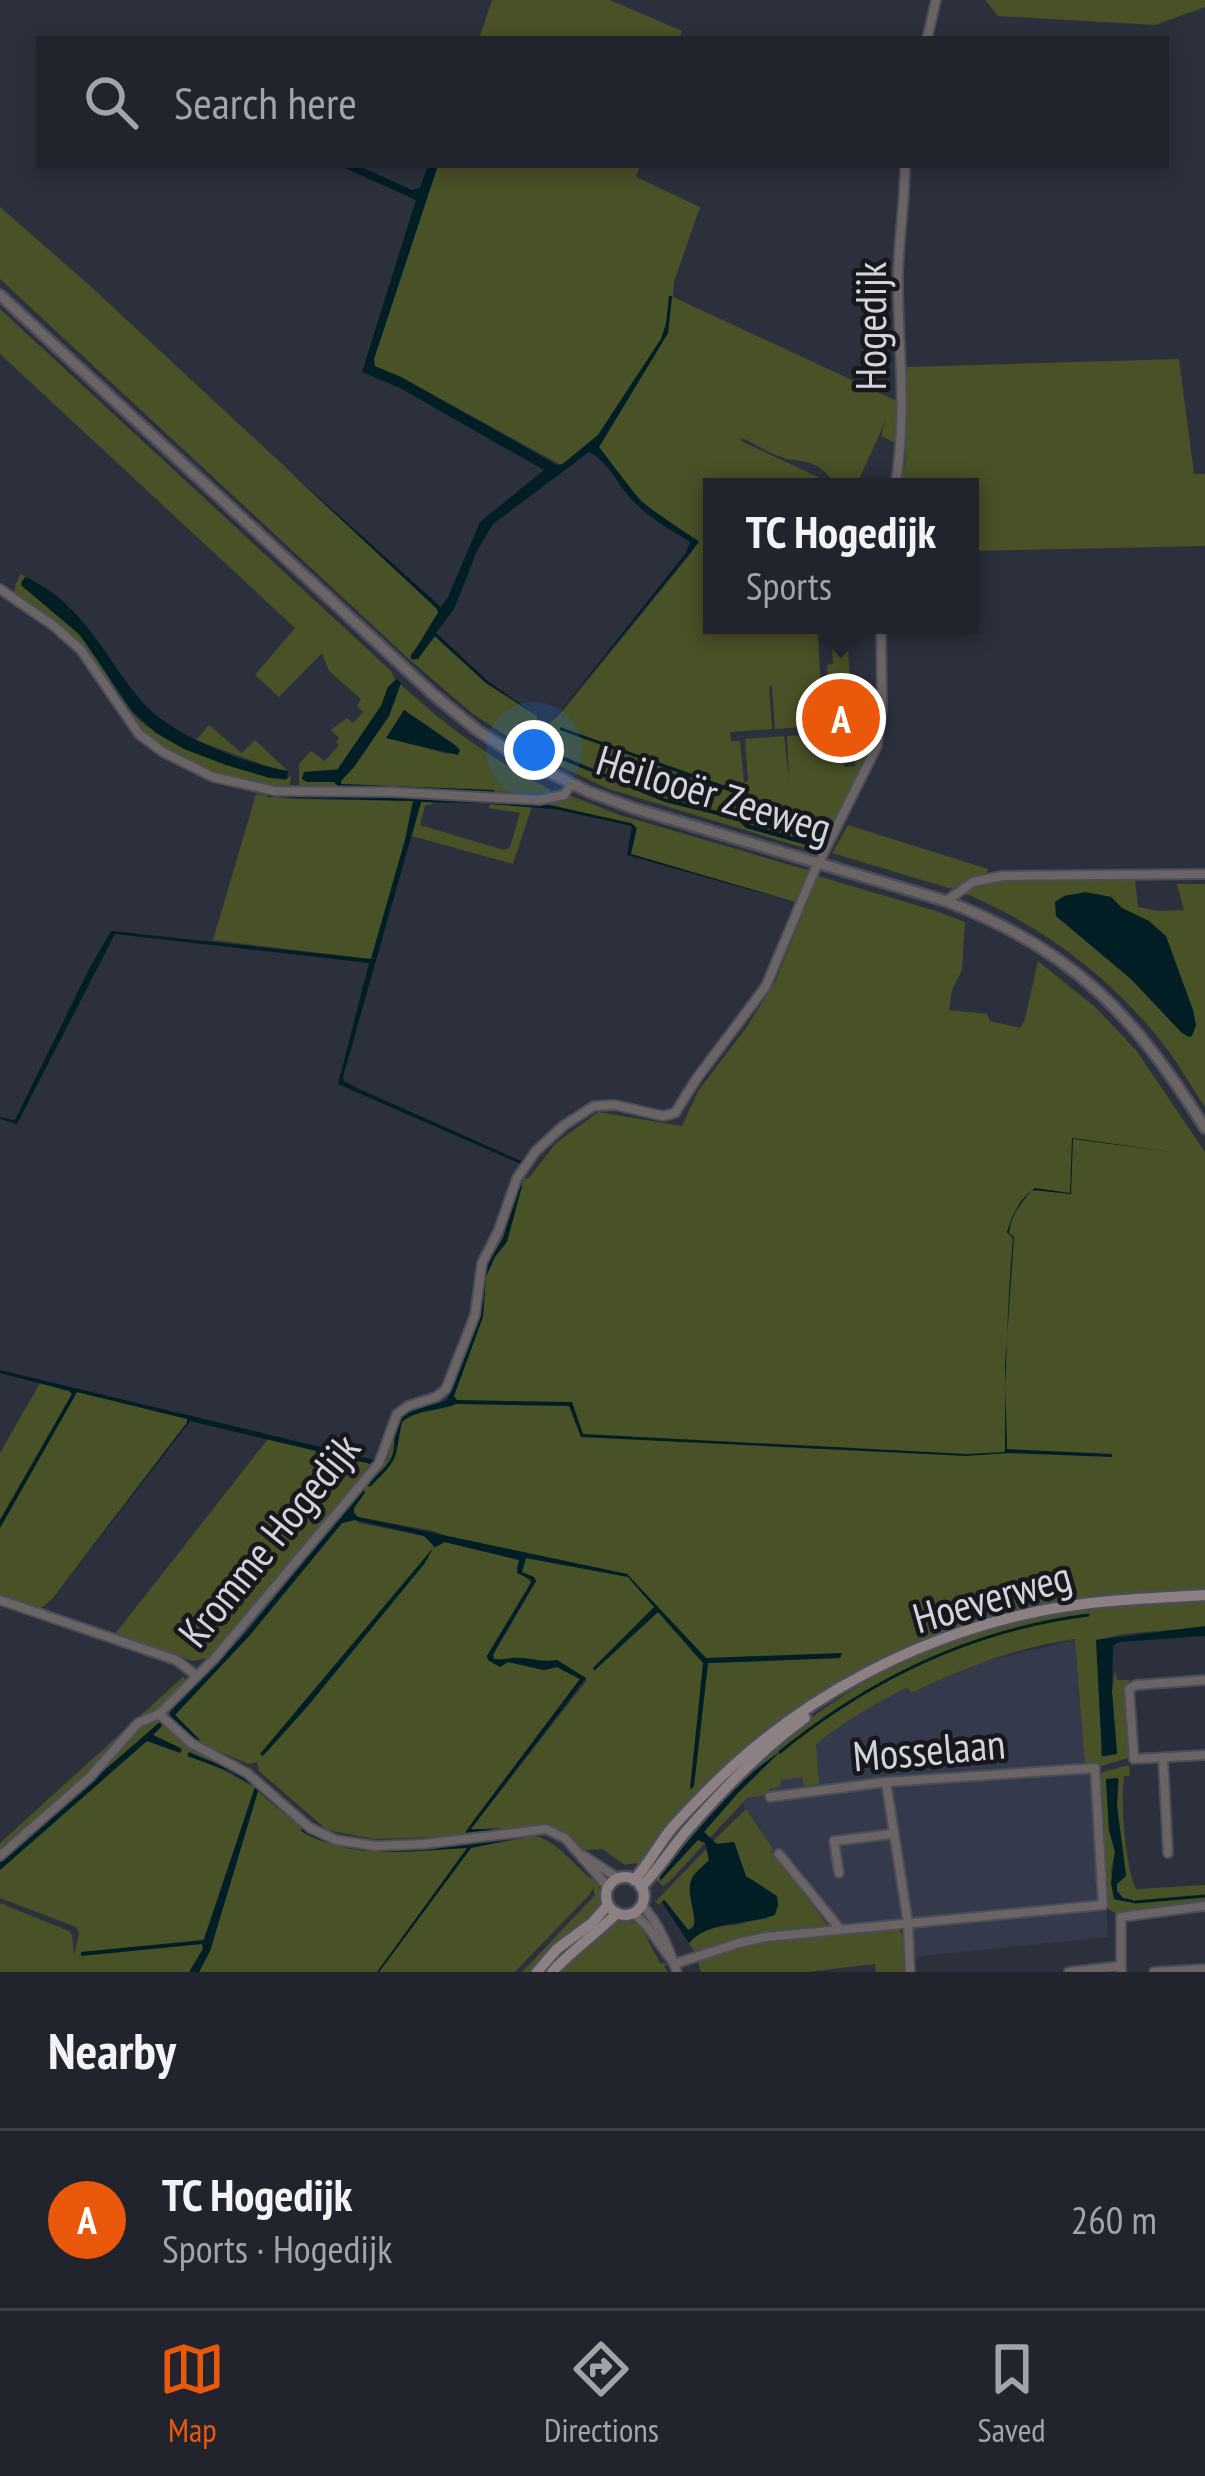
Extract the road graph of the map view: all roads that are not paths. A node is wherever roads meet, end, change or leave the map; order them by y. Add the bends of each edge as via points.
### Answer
1 (936, 0) edge
2 (928, 36) edge
3 (905, 168) edge
4 (0, 295) edge
5 (896, 478) edge
6 (0, 589) edge
7 (881, 634) edge
8 (571, 784) junction
9 (819, 862) junction
10 (1205, 874) edge
11 (946, 901) junction
12 (1205, 1128) edge
13 (1205, 1593) edge
14 (0, 1600) edge
15 (196, 1676) junction
16 (1205, 1680) edge
17 (159, 1714) junction
18 (1205, 1755) edge
19 (1162, 1758) junction
20 (886, 1782) junction
21 (770, 1797) dead end
22 (892, 1834) junction
23 (1168, 1853) dead end
24 (779, 1854) dead end
25 (0, 1856) edge
26 (839, 1873) dead end
27 (613, 1883) junction
28 (638, 1884) junction
29 (1205, 1906) edge
30 (612, 1909) junction
31 (638, 1909) junction
32 (908, 1923) junction
33 (840, 1930) junction
34 (675, 1968) edge
35 (1121, 1969) edge
36 (1205, 1969) edge
37 (910, 1970) edge
38 (1190, 1971) edge
39 (537, 1972) edge
40 (552, 1972) edge
41 (1070, 1972) edge
42 (1154, 1972) edge

1 - 2 street
3 - 5 street, Hogedijk
4 - 8 street, Heilooër Zeeweg via 434,695 499,745
6 - 8 street via 81,650 139,734 213,777 275,791 539,800 564,795
7 - 9 street via 877,746
8 - 9 street, Heilooër Zeeweg
9 - 11 street, Heilooër Zeeweg
9 - 15 street, Kromme Hogedijk via 762,993 678,1111 594,1106 536,1151 482,1263 475,1315 446,1389 397,1414 379,1463
10 - 11 street via 1002,876 973,882
11 - 12 street, Heilooër Zeeweg via 1014,931 1101,993 1142,1035
13 - 28 main road, Hoeverweg via 1066,1606 912,1652 788,1721 729,1769 671,1829
14 - 15 street via 176,1660
15 - 17 street
16 - 19 street via 1129,1689 1134,1759
17 - 25 street via 138,1724
17 - 27 street via 336,1840 424,1844 541,1829 560,1834
18 - 19 street
19 - 23 street
20 - 21 street, Mosselaan
20 - 22 street
20 - 32 street, Mosselaan via 1095,1768 1103,1905
22 - 26 street via 834,1840
22 - 32 street
24 - 33 street
27 - 28 main road
27 - 30 main road
28 - 31 main road
29 - 35 street via 1121,1917
30 - 31 main road
30 - 39 main road
30 - 40 main road
31 - 34 street via 656,1923
32 - 33 street
32 - 37 street
33 - 34 street via 739,1943
35 - 41 street
36 - 38 street
38 - 42 street

